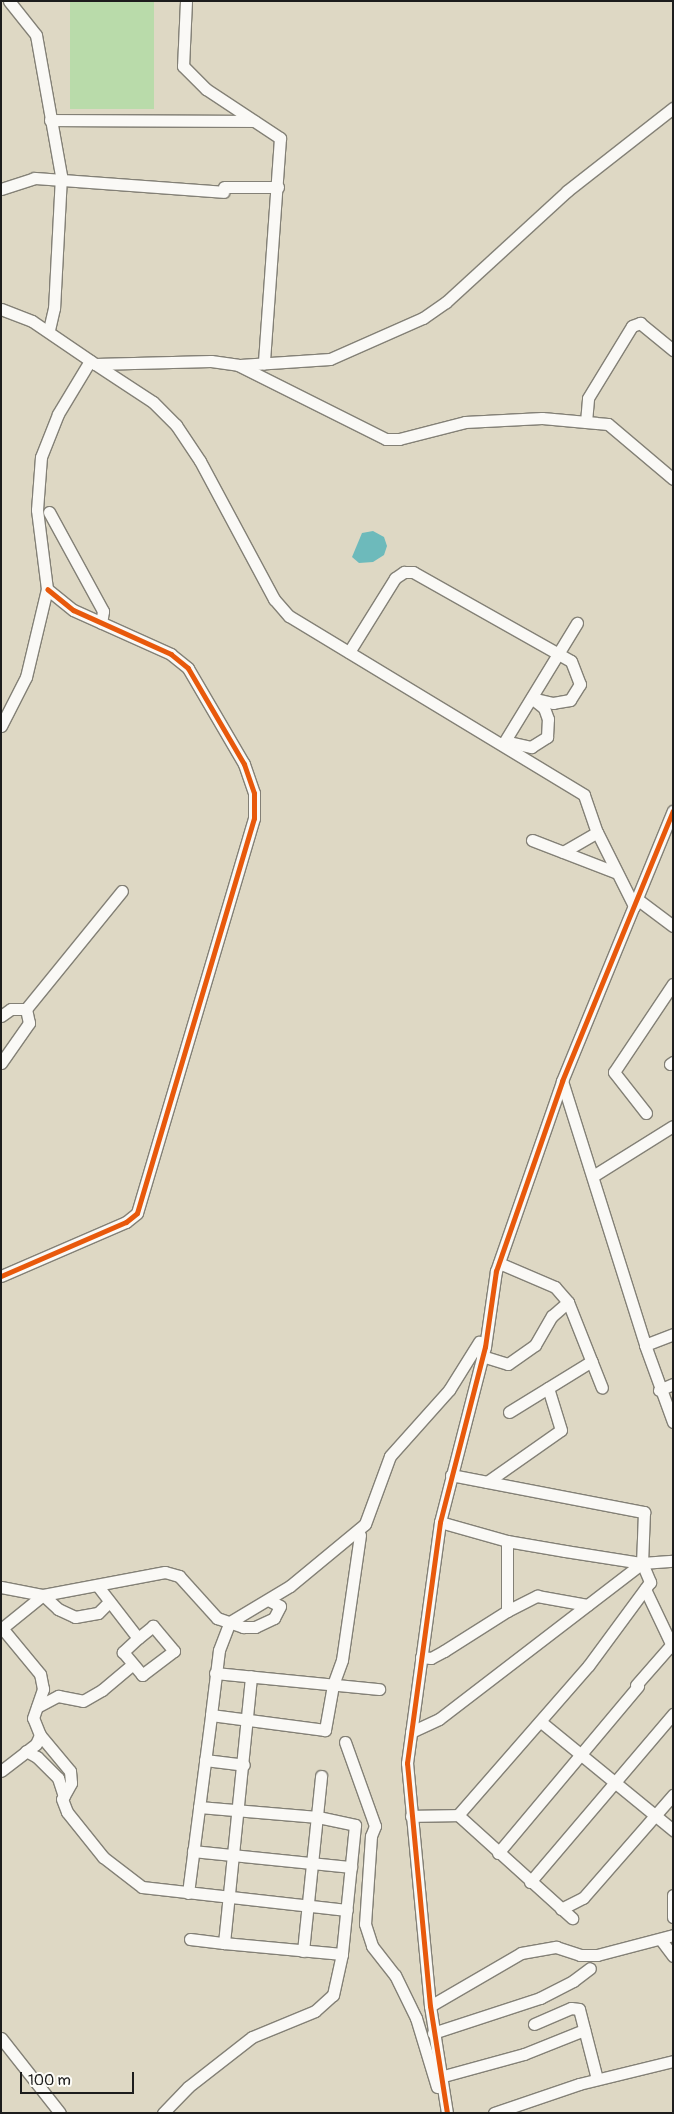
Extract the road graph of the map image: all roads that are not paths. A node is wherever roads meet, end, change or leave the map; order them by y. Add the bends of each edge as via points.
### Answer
1 (9, 1) edge
2 (186, 1) edge
3 (673, 108) edge
4 (50, 120) junction
5 (254, 121) junction
6 (61, 179) junction
7 (278, 187) junction
8 (1, 189) edge
9 (1, 309) edge
10 (49, 330) junction
11 (673, 350) edge
12 (92, 362) junction
13 (264, 363) junction
14 (238, 365) junction
15 (586, 422) junction
16 (673, 480) edge
17 (49, 512) dead end
18 (46, 589) junction
19 (101, 623) junction
20 (576, 623) dead end
21 (349, 652) junction
22 (557, 655) junction
23 (532, 698) junction
24 (1, 726) edge
25 (504, 742) junction
26 (673, 811) edge
27 (597, 832) junction
28 (532, 840) dead end
29 (563, 852) junction
30 (614, 872) junction
31 (122, 891) dead end
32 (635, 903) junction
33 (673, 926) edge
34 (673, 984) edge
35 (26, 1009) junction
36 (1, 1016) edge
37 (1, 1062) edge
38 (562, 1081) junction
39 (646, 1113) dead end
40 (673, 1126) edge
41 (593, 1176) junction
42 (499, 1263) junction
43 (1, 1276) edge
44 (568, 1302) junction
45 (485, 1329) junction
46 (673, 1334) edge
47 (644, 1345) junction
48 (482, 1356) junction
49 (592, 1360) junction
50 (673, 1384) edge
51 (548, 1388) junction
52 (602, 1388) dead end
53 (659, 1390) junction
54 (509, 1412) dead end
55 (671, 1414) edge
56 (450, 1475) junction
57 (487, 1482) junction
58 (440, 1522) junction
59 (360, 1535) dead end
60 (507, 1541) junction
61 (673, 1561) edge
62 (642, 1563) junction
63 (97, 1585) junction
64 (1, 1587) edge
65 (645, 1589) junction
66 (43, 1595) junction
67 (275, 1600) junction
68 (109, 1602) junction
69 (587, 1605) junction
70 (507, 1611) junction
71 (230, 1622) junction
72 (2, 1628) edge
73 (138, 1638) junction
74 (672, 1646) edge
75 (421, 1658) junction
76 (133, 1664) junction
77 (215, 1673) junction
78 (251, 1676) junction
79 (333, 1684) junction
80 (379, 1689) dead end
81 (37, 1707) junction
82 (673, 1714) edge
83 (211, 1715) junction
84 (248, 1722) junction
85 (541, 1722) junction
86 (411, 1732) junction
87 (40, 1735) junction
88 (345, 1742) dead end
89 (26, 1751) junction
90 (1, 1756) edge
91 (582, 1756) junction
92 (205, 1760) junction
93 (244, 1765) junction
94 (5, 1768) edge
95 (321, 1776) dead end
96 (614, 1782) junction
97 (673, 1795) edge
98 (64, 1796) junction
99 (199, 1807) junction
100 (239, 1809) junction
101 (411, 1816) junction
102 (458, 1816) junction
103 (656, 1816) junction
104 (318, 1817) junction
105 (673, 1830) edge
106 (193, 1851) junction
107 (498, 1853) junction
108 (234, 1855) junction
109 (312, 1864) junction
110 (351, 1867) junction
111 (530, 1882) junction
112 (188, 1893) junction
113 (673, 1895) edge
114 (229, 1897) junction
115 (307, 1906) junction
116 (561, 1909) junction
117 (347, 1910) junction
118 (673, 1917) edge
119 (572, 1918) dead end
120 (673, 1936) edge
121 (190, 1939) dead end
122 (661, 1940) junction
123 (224, 1943) junction
124 (303, 1951) junction
125 (342, 1954) junction
126 (673, 1956) edge
127 (590, 1968) dead end
128 (430, 2006) junction
129 (534, 2024) dead end
130 (584, 2030) junction
131 (433, 2032) junction
132 (1, 2038) edge
133 (673, 2061) edge
134 (440, 2077) junction
135 (597, 2079) junction
136 (446, 2111) edge
137 (60, 2113) edge
138 (163, 2113) edge
139 (494, 2113) edge

1 - 4 street via 36,35
2 - 5 street via 183,66 206,88
3 - 13 street via 560,196 446,302 424,318 330,359
4 - 5 street
4 - 6 street
5 - 7 street via 280,138
6 - 7 street via 223,190
6 - 8 street via 34,178
6 - 10 street via 54,308
7 - 13 street
9 - 10 street
10 - 12 street
11 - 15 street via 640,323 632,326 588,398
12 - 14 street via 211,361
12 - 18 street via 58,414 41,457 37,510
12 - 21 street via 153,402 176,425 200,461 281,608 302,625
13 - 14 street
14 - 15 street via 386,439 399,439 465,422 542,418
15 - 16 street via 608,424
17 - 19 street via 103,611
18 - 19 street via 62,604
18 - 24 street via 26,677
19 - 43 street via 171,654 188,668 244,764 254,793 254,818 137,1213 126,1222
20 - 22 street
21 - 22 street via 395,578 408,571
21 - 25 street
22 - 23 street
22 - 23 street via 571,661 574,666 580,684 575,694 570,700 553,703
23 - 25 street
23 - 25 street via 544,708 548,719 547,737 531,746
25 - 27 street via 584,795
26 - 32 street
27 - 29 street
27 - 30 street
28 - 29 street
29 - 30 street
30 - 32 street
31 - 35 street
32 - 33 street
32 - 38 street
34 - 39 street via 614,1072
35 - 36 street via 11,1009
35 - 37 street via 30,1023
38 - 41 street
38 - 42 street
40 - 41 street
41 - 47 street
42 - 44 street via 555,1287
42 - 45 street
44 - 48 street via 552,1316 534,1345 508,1364
44 - 49 street
45 - 48 street
45 - 67 street via 473,1357 449,1390 390,1456 365,1524
46 - 47 street
47 - 53 street
48 - 56 street
49 - 51 street
49 - 52 street
50 - 53 street
51 - 54 street
51 - 57 street via 561,1430
53 - 55 street
56 - 57 street
56 - 58 street
57 - 62 street via 644,1512
58 - 60 street
58 - 75 street
59 - 79 street via 342,1660
60 - 62 street
60 - 70 street
61 - 62 street
62 - 65 street via 650,1582
62 - 69 street
63 - 66 street
63 - 68 street
63 - 71 street via 165,1572 179,1576 217,1618
64 - 66 street
65 - 74 street
65 - 85 street
66 - 68 street via 58,1610 74,1617 98,1613
66 - 72 street
67 - 71 street
67 - 71 street via 274,1618 255,1627
68 - 73 street
69 - 70 street via 537,1596
69 - 86 street via 439,1719
70 - 75 street via 444,1651 431,1658
71 - 77 street via 219,1650
72 - 81 street via 43,1681
73 - 76 street via 123,1652
73 - 76 street via 153,1626 174,1651 142,1675
74 - 91 street
75 - 86 street
76 - 81 street via 83,1701 58,1696
77 - 78 street
77 - 83 street
78 - 79 street
78 - 84 street
79 - 80 street
79 - 84 street via 325,1730
81 - 87 street via 33,1718
82 - 96 street
83 - 84 street
83 - 92 street
84 - 93 street
85 - 91 street
85 - 102 street
86 - 101 street via 407,1763
87 - 89 street
87 - 98 street via 70,1771 71,1783
88 - 136 street via 375,1826 371,1836 365,1924 372,1946 395,1975 416,2018
89 - 94 street
89 - 98 street via 37,1757 58,1778
90 - 94 street
91 - 96 street
91 - 107 street
92 - 93 street
92 - 99 street
93 - 100 street
95 - 104 street
96 - 103 street
96 - 111 street
97 - 103 street
98 - 112 street via 66,1812 103,1857 124,1876 142,1887
99 - 100 street
99 - 106 street
100 - 104 street
100 - 108 street
101 - 102 street
101 - 128 street
102 - 107 street
103 - 105 street
103 - 116 street via 583,1898
104 - 109 street
104 - 110 street via 356,1825
106 - 108 street
106 - 112 street
107 - 111 street
108 - 109 street
108 - 114 street
109 - 110 street
109 - 115 street
110 - 117 street
111 - 116 street
112 - 114 street
113 - 118 street
114 - 115 street
114 - 123 street
115 - 117 street
115 - 124 street
116 - 119 street
117 - 125 street
120 - 122 street
121 - 123 street
122 - 126 street
122 - 128 street via 597,1954 580,1955 556,1947 521,1953
123 - 124 street
124 - 125 street
125 - 138 street via 333,1996 315,2011 252,2037 188,2087
127 - 131 street via 574,1981 540,1998
128 - 131 street
129 - 130 street via 571,2008 579,2009
130 - 134 street via 524,2054
130 - 135 street
131 - 134 street
132 - 137 street
133 - 135 street
134 - 136 street
135 - 139 street

